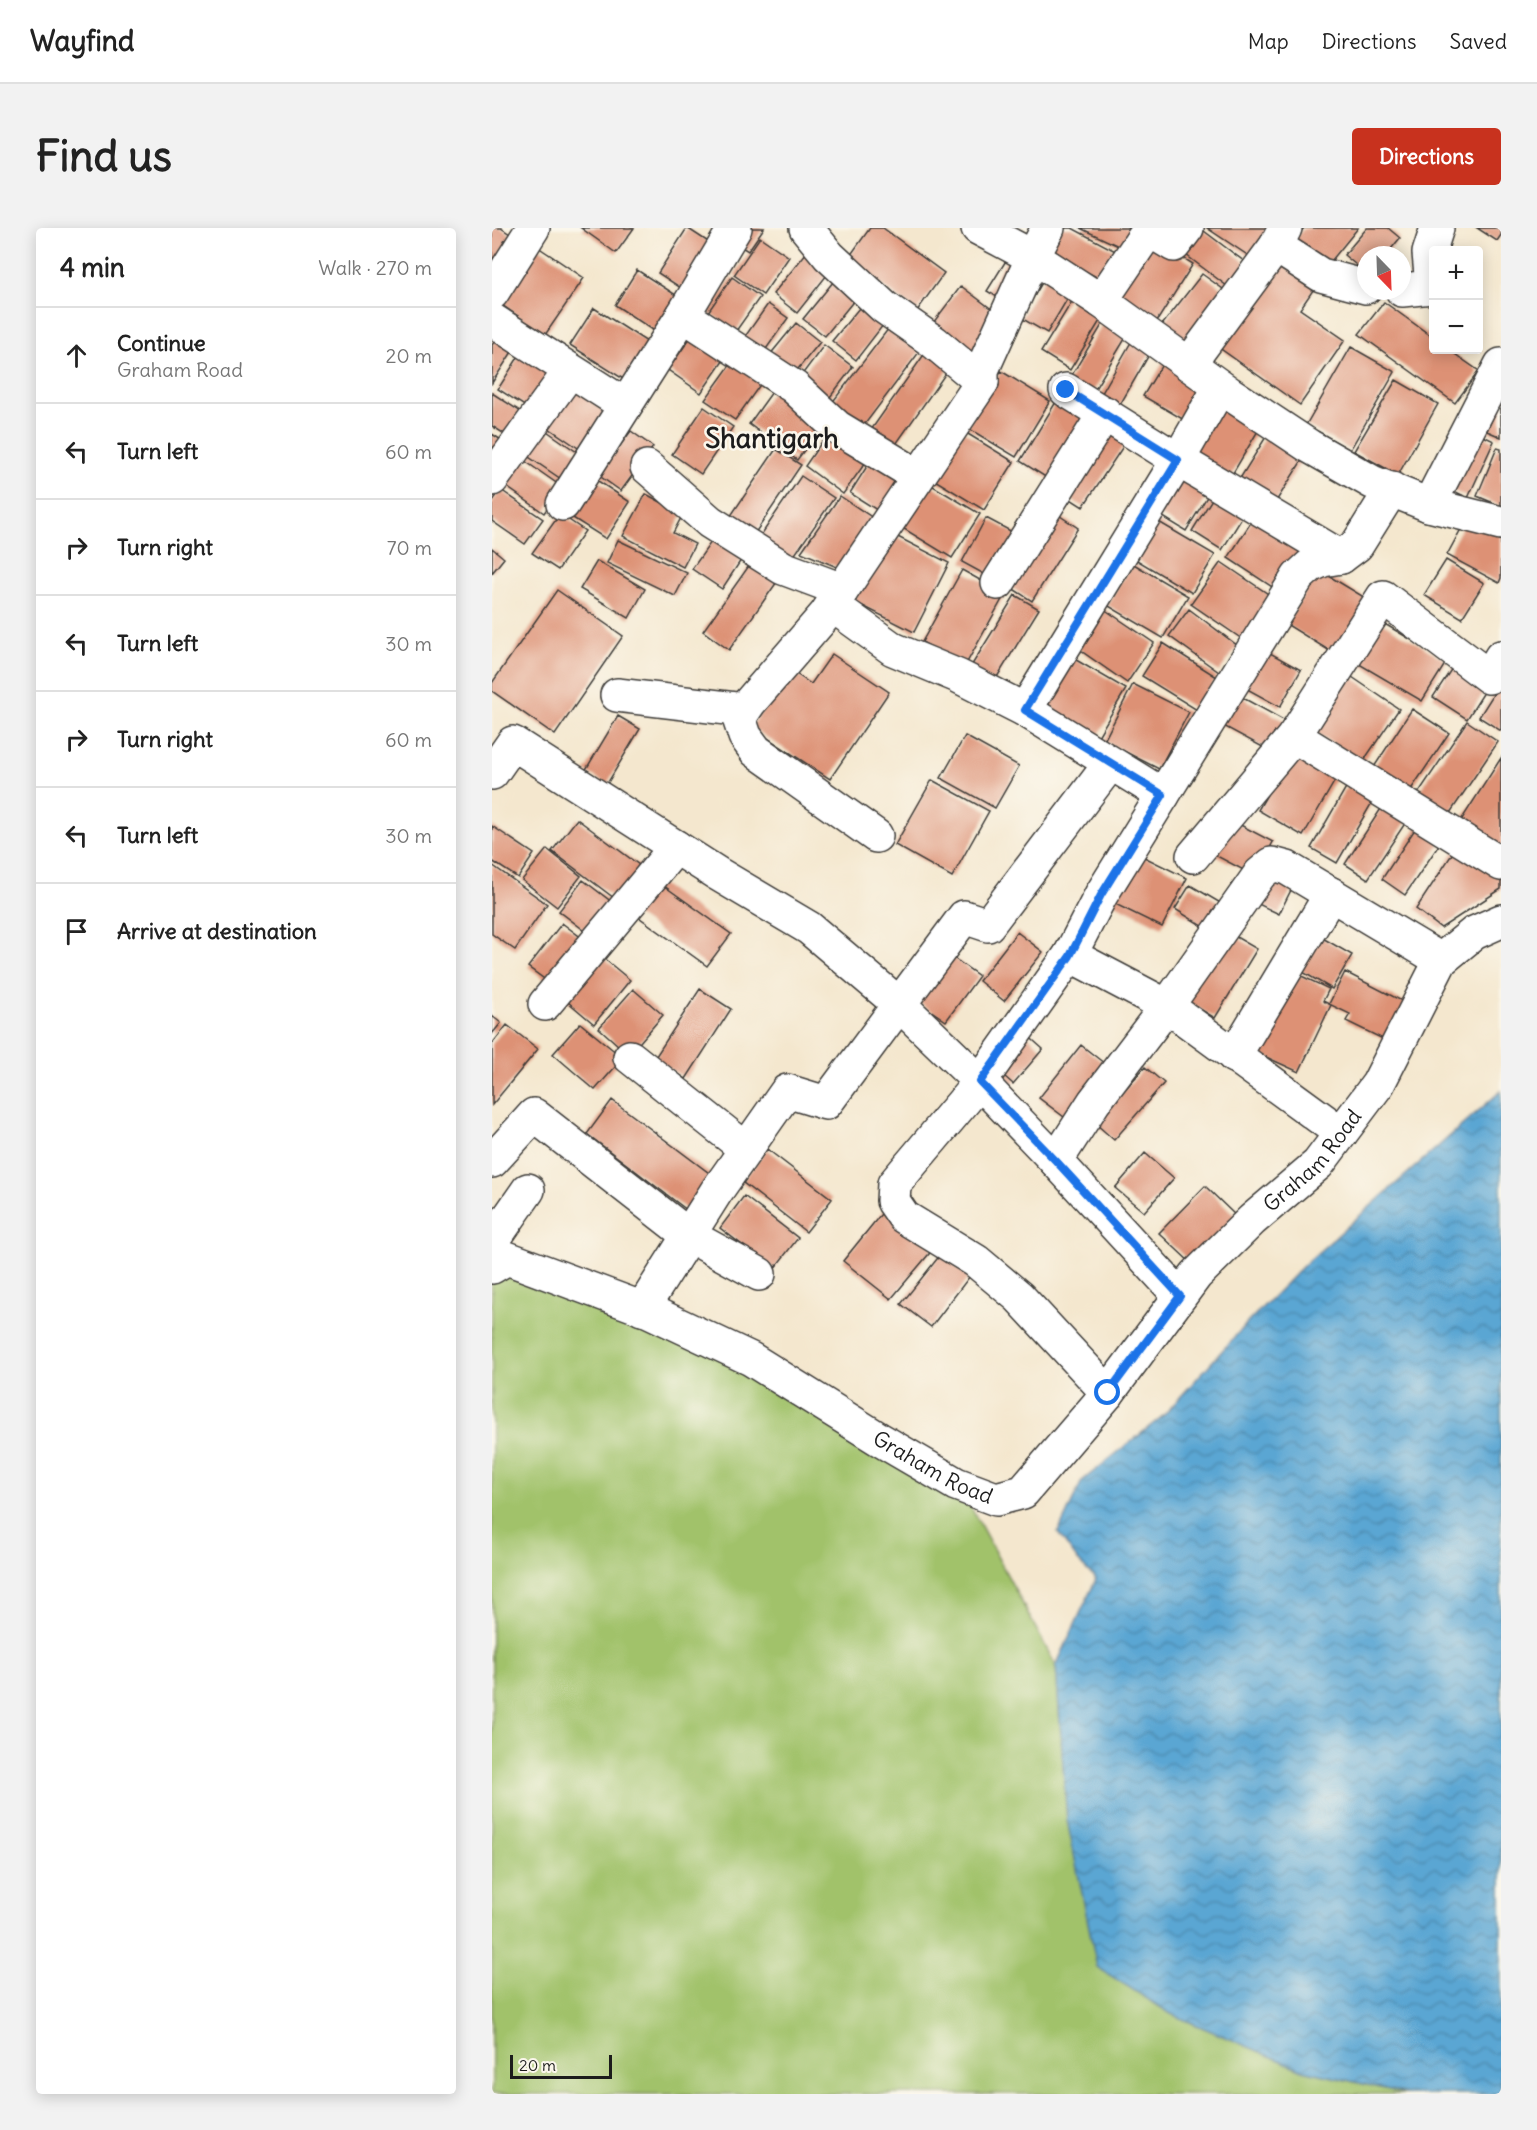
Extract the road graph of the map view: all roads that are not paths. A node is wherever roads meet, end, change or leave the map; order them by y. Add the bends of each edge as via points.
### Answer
1 (533, 228) edge
2 (735, 228) edge
3 (806, 228) edge
4 (978, 228) edge
5 (1048, 228) edge
6 (1187, 228) edge
7 (1437, 228) edge
8 (1280, 237) edge
9 (1033, 257) junction
10 (1357, 285) edge
11 (1411, 289) edge
12 (492, 293) edge
13 (1101, 301) junction
14 (683, 315) junction
15 (492, 320) edge
16 (1189, 364) junction
17 (1501, 365) edge
18 (570, 371) junction
19 (982, 382) junction
20 (1220, 387) junction
21 (1066, 390) dead end
22 (626, 405) junction
23 (1105, 413) junction
24 (1178, 460) junction
25 (647, 467) dead end
26 (918, 476) junction
27 (492, 479) edge
28 (1392, 489) junction
29 (563, 504) dead end
30 (1429, 506) junction
31 (1501, 523) edge
32 (1341, 557) junction
33 (998, 583) dead end
34 (837, 597) junction
35 (1500, 661) edge
36 (617, 695) dead end
37 (1025, 710) junction
38 (742, 714) junction
39 (1294, 736) junction
40 (1110, 764) junction
41 (492, 773) edge
42 (1163, 795) junction
43 (876, 836) dead end
44 (676, 847) junction
45 (1193, 856) dead end
46 (1501, 864) edge
47 (1331, 894) junction
48 (1501, 921) edge
49 (1070, 956) junction
50 (1441, 960) junction
51 (545, 1004) dead end
52 (899, 1004) junction
53 (1167, 1006) junction
54 (1234, 1056) junction
55 (630, 1057) dead end
56 (980, 1082) junction
57 (1341, 1133) junction
58 (746, 1149) junction
59 (492, 1161) edge
60 (1056, 1161) junction
61 (528, 1190) dead end
62 (688, 1235) junction
63 (493, 1247) edge
64 (759, 1274) dead end
65 (1180, 1296) junction
66 (642, 1309) junction
67 (1108, 1393) junction

1 - 12 street
2 - 14 street
3 - 19 street via 829,256 884,307
4 - 9 street
5 - 9 street
6 - 13 street via 1174,245 1149,230
7 - 11 street via 1429,253 1432,287
8 - 10 street via 1321,275
8 - 16 street
9 - 13 street
9 - 19 street via 982,370
13 - 16 street
14 - 22 street
14 - 26 street via 794,387 837,427
15 - 18 street
16 - 20 street
17 - 30 street
18 - 22 street
18 - 27 street
19 - 26 street
20 - 24 street
20 - 28 street via 1309,446
21 - 23 street
22 - 29 street
23 - 24 street
23 - 33 street
24 - 32 street
24 - 37 street
25 - 34 street via 710,522
26 - 34 street
28 - 30 street
28 - 32 street via 1357,545
30 - 31 street
32 - 42 street via 1310,566 1298,577
34 - 37 street via 893,649
34 - 38 street
35 - 39 street via 1490,677 1383,597
36 - 38 street
37 - 40 street
38 - 43 street via 746,736 756,751
39 - 45 street
39 - 46 street
40 - 42 street
40 - 52 street via 988,926 964,917
41 - 44 street via 513,743
42 - 49 street via 1101,895
44 - 51 street
44 - 52 street via 810,928
47 - 50 street
47 - 53 street via 1279,864 1266,867
47 - 54 street
48 - 50 street, Graham Road via 1474,933
49 - 53 street
49 - 56 street
50 - 57 street, Graham Road via 1378,1084
52 - 56 street
52 - 58 street via 826,1103 787,1091
53 - 54 street
53 - 60 street via 1094,1102
54 - 57 street
55 - 58 street
56 - 60 street
56 - 67 street via 894,1184 893,1201 904,1217 976,1261 1019,1297
57 - 65 street, Graham Road via 1318,1164 1252,1220
58 - 62 street
59 - 62 street via 534,1115
60 - 65 street
61 - 63 street
62 - 64 street
62 - 66 street
63 - 66 street, Graham Road via 507,1258
65 - 67 street, Graham Road
66 - 67 street, Graham Road via 751,1359 956,1484 996,1499 1023,1492

